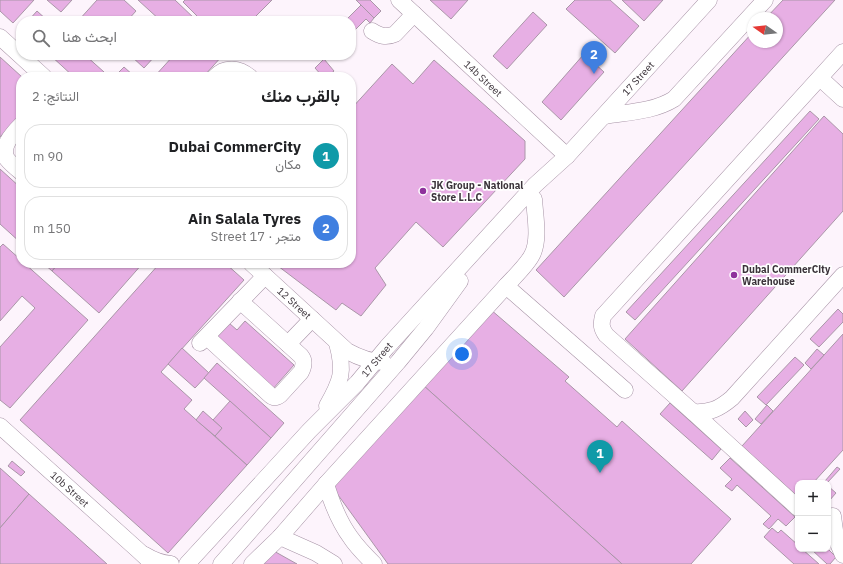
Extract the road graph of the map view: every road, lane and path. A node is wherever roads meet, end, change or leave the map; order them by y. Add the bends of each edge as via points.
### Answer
1 (399, 0) edge
2 (709, 0) edge
3 (765, 0) edge
4 (414, 14) junction
5 (372, 31) dead end
6 (0, 37) edge
7 (16, 52) edge
8 (843, 52) edge
9 (25, 60) edge
10 (38, 72) edge
11 (221, 72) edge
12 (243, 72) edge
13 (820, 78) junction
14 (843, 99) edge
15 (604, 116) junction
16 (16, 131) edge
17 (567, 156) junction
18 (16, 167) edge
19 (534, 199) junction
20 (256, 268) edge
21 (843, 275) edge
22 (265, 276) junction
23 (506, 286) junction
24 (240, 301) junction
25 (312, 319) junction
26 (338, 343) junction
27 (288, 344) junction
28 (375, 362) junction
29 (398, 362) junction
30 (625, 390) dead end
31 (693, 412) junction
32 (320, 420) junction
33 (0, 426) edge
34 (326, 484) junction
35 (795, 505) edge
36 (835, 514) edge
37 (280, 537) junction
38 (139, 551) junction
39 (843, 555) edge
40 (153, 564) edge
41 (171, 564) edge
42 (185, 564) edge
43 (221, 564) edge
44 (252, 564) edge
45 (334, 564) edge
46 (374, 564) edge

1 - 4 street, 14b Street
2 - 15 street, 17 Street
3 - 15 street via 674,99 651,109
4 - 5 street via 391,36 379,36
4 - 17 street, 14b Street
6 - 7 street
8 - 13 street
9 - 10 street
11 - 12 street via 232,69
13 - 14 street
13 - 31 street via 601,322 606,335
15 - 17 street, 17 Street
16 - 18 street via 5,144 4,152
17 - 19 street, 17 Street
17 - 28 street, 17 Street via 535,186
19 - 23 street via 536,246 532,255
19 - 29 street, 17 Street via 462,278
20 - 22 street, 12 Street
21 - 31 street via 732,398 714,410
22 - 24 street
22 - 25 street, 12 Street
23 - 30 street
23 - 34 street
24 - 27 street
24 - 27 street via 203,340 272,397 280,394 303,368 303,359
25 - 26 street, 12 Street
25 - 27 street
26 - 28 street, 12 Street via 360,358
26 - 32 street via 342,367 340,379
28 - 29 street, 12 Street
28 - 32 street, 17 Street
29 - 43 street, 17 Street
31 - 35 street
32 - 42 street, 17 Street
33 - 38 street, 10b Street
34 - 37 street
34 - 46 street via 340,522
36 - 39 street via 838,544
37 - 44 street
37 - 45 street
38 - 40 street, 10b Street
38 - 41 street, 10b Street via 162,563

